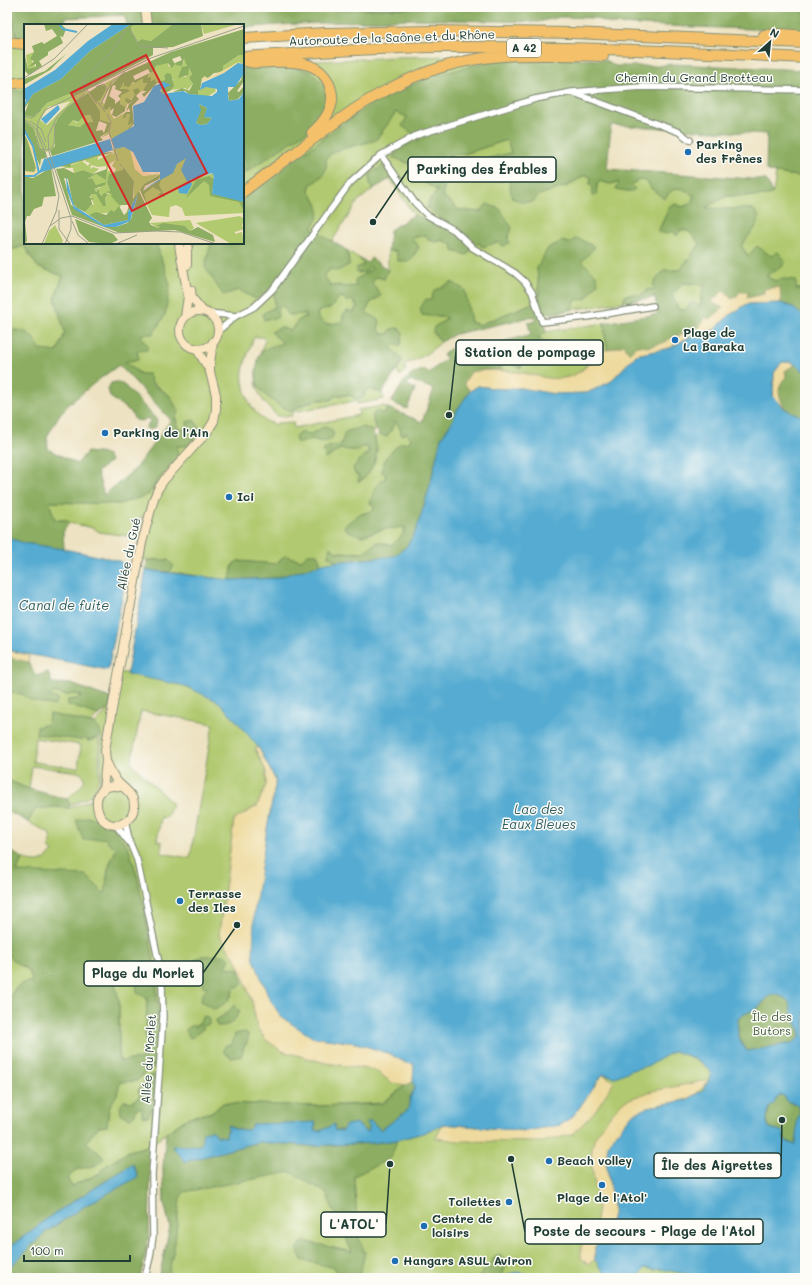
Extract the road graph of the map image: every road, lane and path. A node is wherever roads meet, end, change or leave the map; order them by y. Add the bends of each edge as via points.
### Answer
1 (145, 7) edge
2 (147, 24) edge
3 (805, 36) edge
4 (244, 38) edge
5 (710, 38) junction
6 (7, 42) edge
7 (805, 43) edge
8 (24, 44) edge
9 (7, 47) edge
10 (24, 50) edge
11 (765, 56) junction
12 (244, 57) edge
13 (805, 58) edge
14 (244, 60) edge
15 (24, 82) edge
16 (7, 84) edge
17 (805, 90) edge
18 (572, 92) junction
19 (690, 140) dead end
20 (381, 155) junction
21 (244, 184) edge
22 (244, 191) edge
23 (179, 244) edge
24 (189, 244) edge
25 (654, 306) dead end
26 (206, 312) junction
27 (236, 316) junction
28 (185, 317) junction
29 (217, 332) junction
30 (213, 342) junction
31 (196, 348) junction
32 (210, 372) junction
33 (106, 761) junction
34 (122, 787) junction
35 (103, 790) junction
36 (125, 822) junction
37 (115, 824) junction
38 (130, 843) junction
39 (145, 1278) edge

1 - 2 street
3 - 5 highway via 782,34
4 - 5 highway, Autoroute de la Saône et du Rhône / A 42 via 431,31
5 - 7 highway, Autoroute de la Saône et du Rhône / A 42
6 - 8 highway
9 - 10 highway
11 - 12 highway, Autoroute de la Saône et du Rhône / A 42 via 572,48 435,47
11 - 13 highway, Autoroute de la Saône et du Rhône / A 42
11 - 22 highway via 685,59 502,56 443,68 404,81 365,102
14 - 21 highway via 251,63 302,63 312,66 325,76 332,94 331,108 323,123
15 - 16 highway
17 - 18 street, Chemin du Grand Brotteau via 642,87
18 - 19 street via 679,132
18 - 20 street, Chemin du Grand Brotteau via 535,99 417,135
20 - 25 street via 415,203 428,215 454,230 473,248 515,273 525,282 532,292 542,322
20 - 27 street, Chemin du Grand Brotteau via 350,183 273,288 254,307
23 - 28 street via 188,296
24 - 26 street via 186,261 192,298
26 - 27 street
26 - 28 street via 193,312
26 - 29 street via 216,321
27 - 29 street, Chemin du Grand Brotteau
28 - 31 street via 180,325 182,338 188,345
29 - 30 street
30 - 31 street via 205,347
30 - 32 street, Allée du Gué
31 - 32 street, Allée du Gué
32 - 33 street, Allée du Gué via 216,395 214,421 164,480 152,503 118,673
33 - 34 street
33 - 35 street, Allée du Gué
34 - 35 street via 112,786
34 - 36 street via 130,792 134,801 132,815
35 - 37 street via 99,794 96,808 106,822
36 - 37 street
36 - 38 street, Allée du Morlet
37 - 38 street, Allée du Morlet
38 - 39 street, Allée du Morlet via 137,860 160,968 164,1018 152,1174 153,1236

